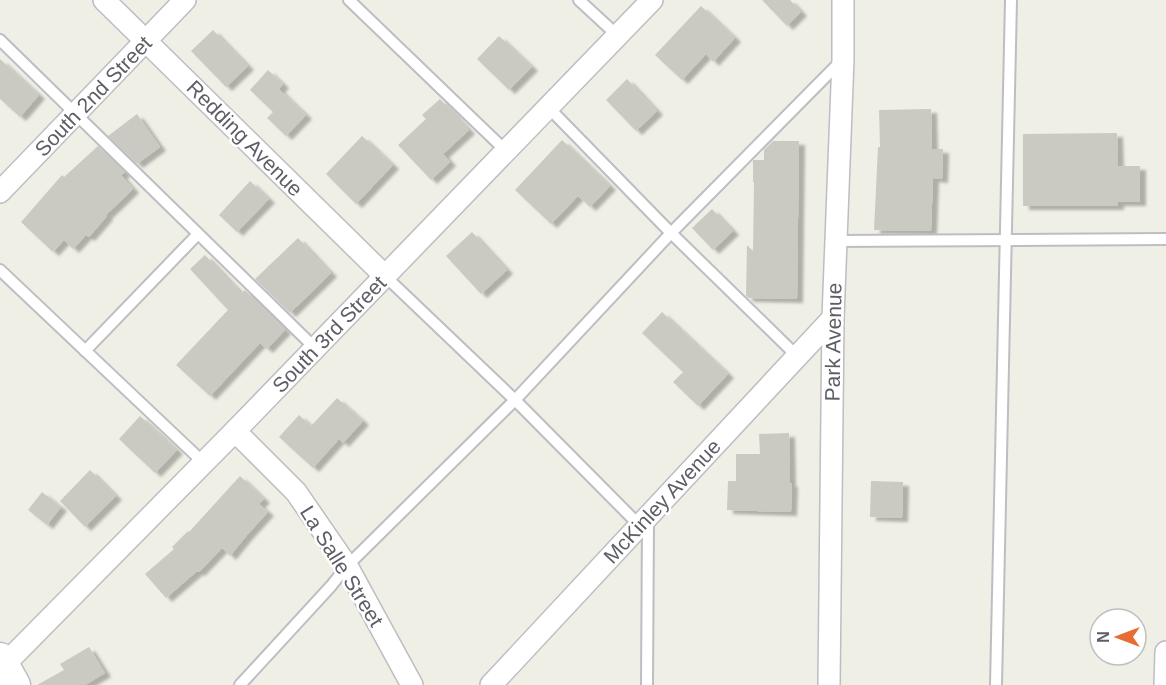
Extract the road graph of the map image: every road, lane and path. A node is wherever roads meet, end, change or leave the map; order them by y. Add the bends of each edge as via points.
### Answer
1 (104, 0) edge
2 (185, 0) edge
3 (349, 0) edge
4 (579, 0) edge
5 (652, 0) edge
6 (843, 0) edge
7 (1011, 0) edge
8 (618, 36) junction
9 (0, 40) edge
10 (146, 40) junction
11 (843, 59) junction
12 (548, 107) junction
13 (75, 114) junction
14 (506, 151) junction
15 (0, 192) edge
16 (671, 233) junction
17 (198, 234) junction
18 (1166, 239) edge
19 (1006, 240) junction
20 (836, 241) junction
21 (0, 270) edge
22 (385, 276) junction
23 (833, 318) junction
24 (315, 348) junction
25 (85, 351) junction
26 (797, 356) junction
27 (515, 400) junction
28 (235, 431) junction
29 (204, 463) junction
30 (644, 521) junction
31 (347, 566) junction
32 (1166, 652) edge
33 (6, 670) edge
34 (240, 685) edge
35 (411, 685) edge
36 (491, 685) edge
37 (647, 685) edge
38 (829, 685) edge
39 (996, 685) edge
40 (1165, 685) edge

1 - 10 street, Redding Avenue
2 - 10 street, South 2nd Street
3 - 14 lane
4 - 8 lane
5 - 8 street, South 3rd Street
6 - 11 street, Park Avenue
7 - 19 lane
8 - 12 street, South 3rd Street
9 - 13 lane
10 - 13 street, South 2nd Street
10 - 22 street, Redding Avenue
11 - 16 lane
11 - 20 street, Park Avenue
12 - 14 street, South 3rd Street
12 - 16 lane
13 - 15 street, South 2nd Street
13 - 17 lane
14 - 22 street, South 3rd Street
16 - 26 lane
16 - 27 lane
17 - 24 lane
17 - 25 lane
18 - 19 lane
19 - 20 lane
19 - 39 lane
20 - 23 street, Park Avenue
21 - 25 lane
22 - 24 street, South 3rd Street
22 - 27 lane
23 - 26 street, McKinley Avenue
23 - 38 street, Park Avenue
24 - 28 street, South 3rd Street
25 - 29 lane
26 - 30 street, McKinley Avenue
27 - 30 lane
27 - 31 lane
28 - 29 street, South 3rd Street
28 - 31 street, La Salle Street via 296,492
29 - 33 street, South 3rd Street
30 - 36 street, McKinley Avenue
30 - 37 lane
31 - 34 lane
31 - 35 street, La Salle Street
32 - 40 street

